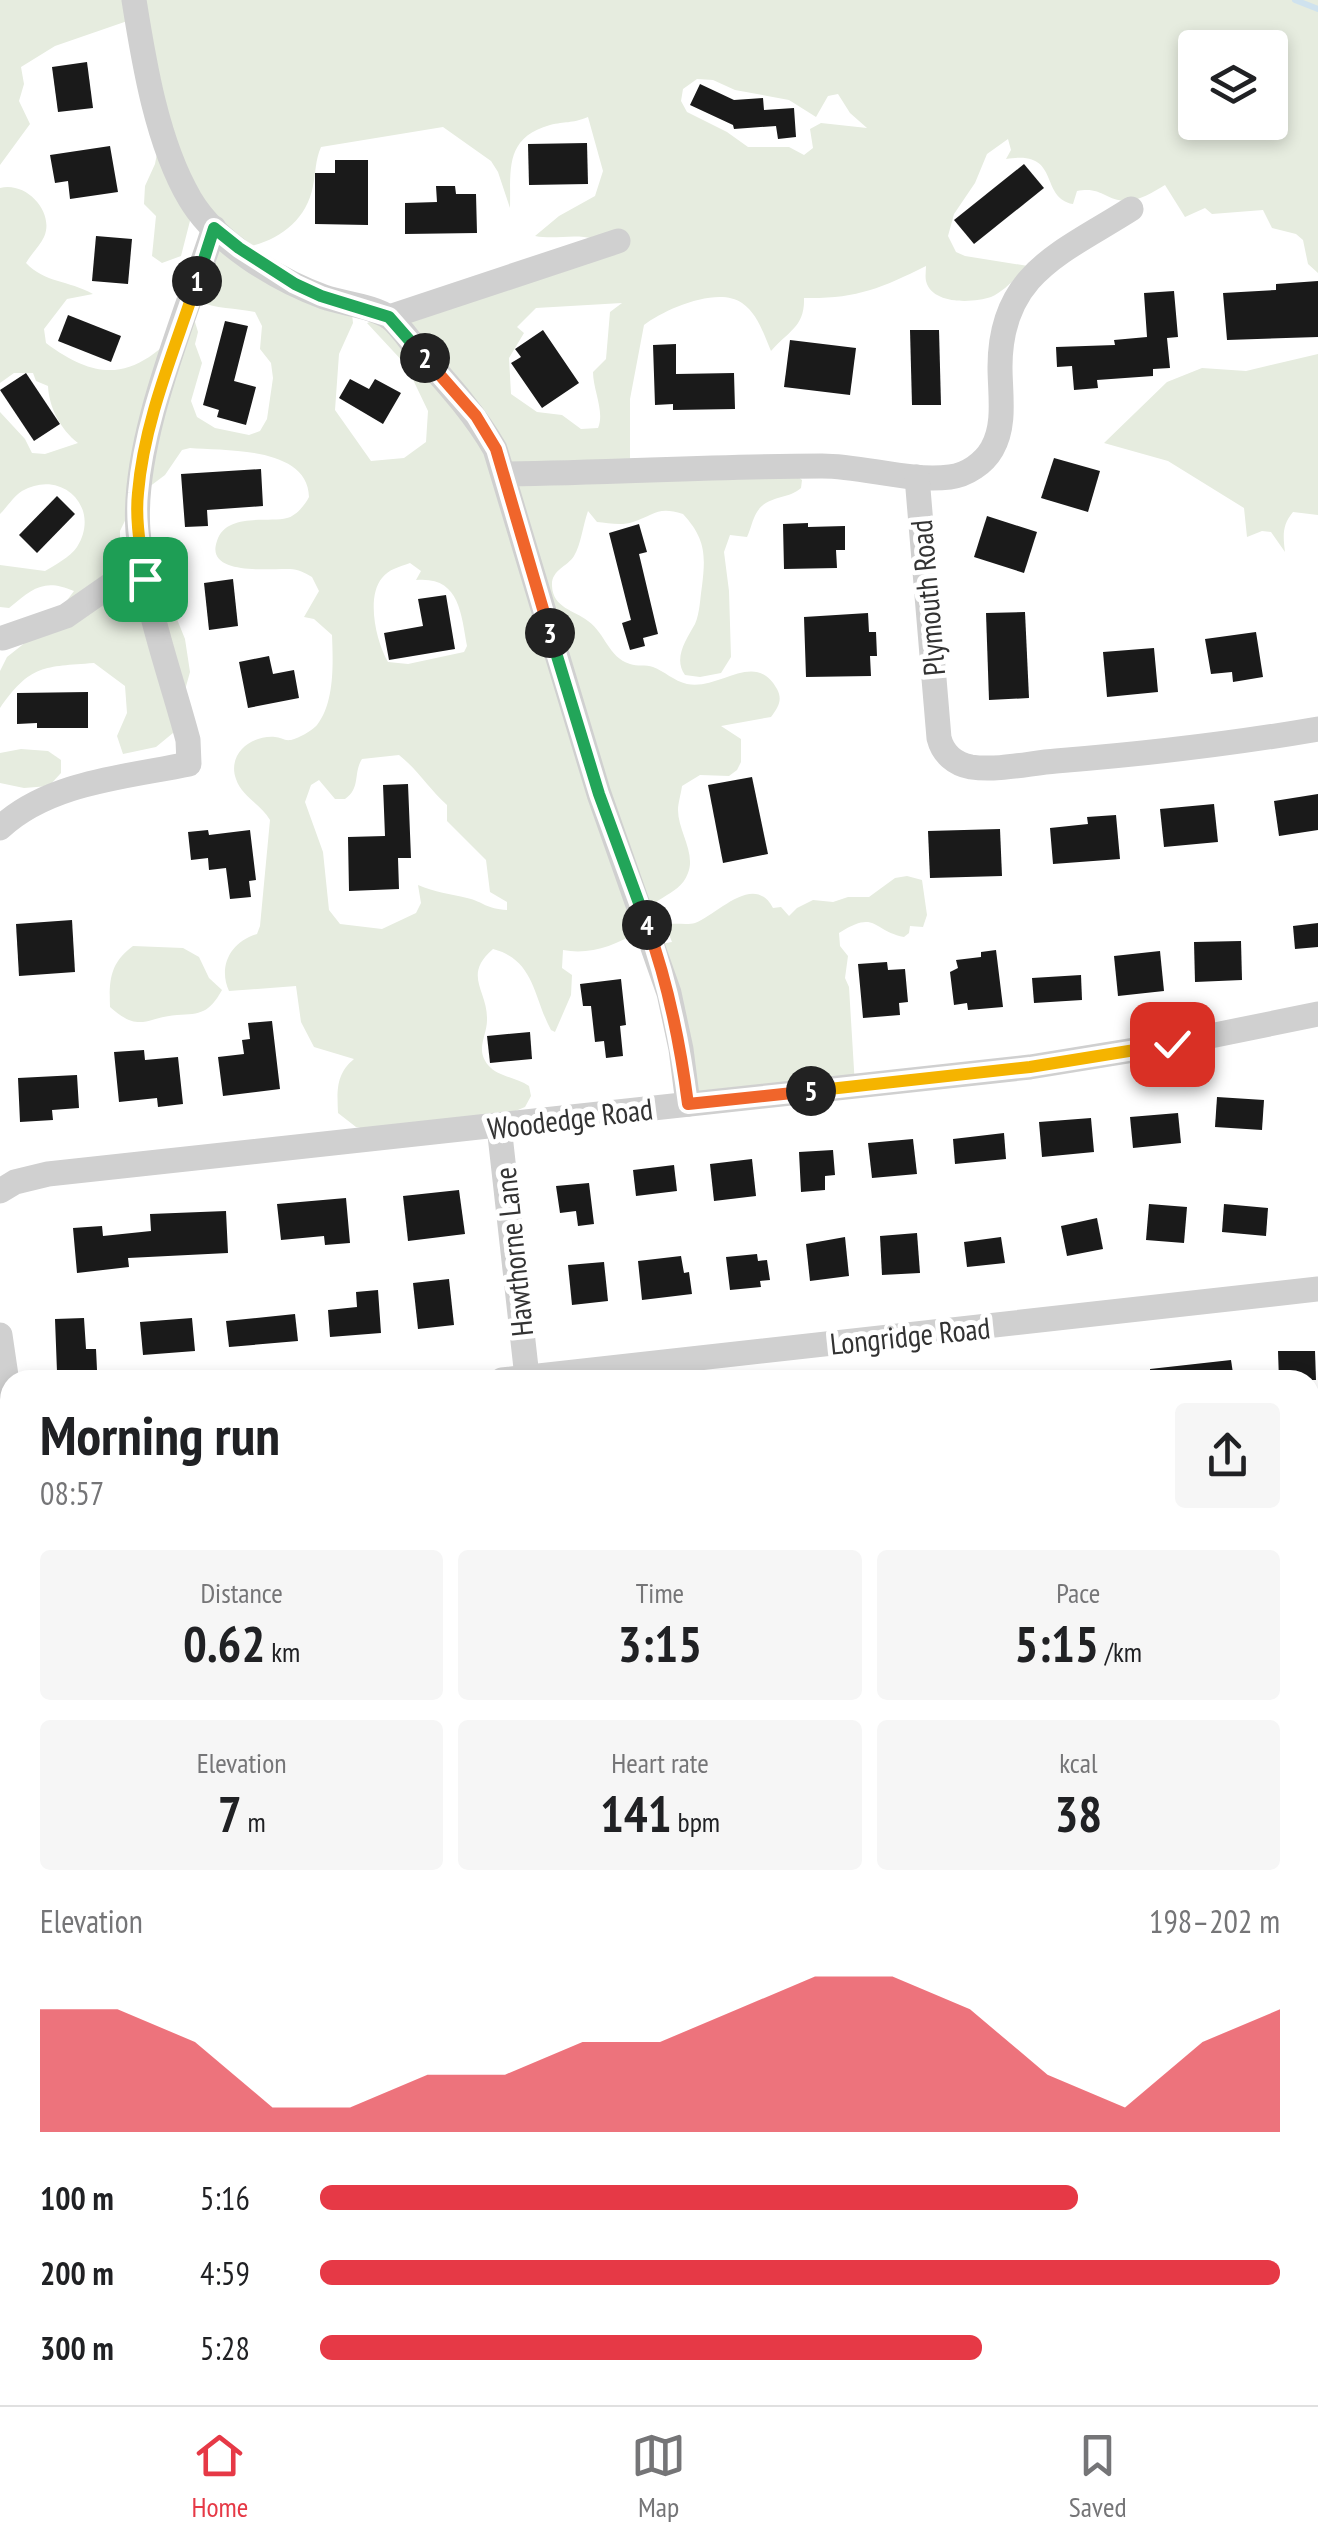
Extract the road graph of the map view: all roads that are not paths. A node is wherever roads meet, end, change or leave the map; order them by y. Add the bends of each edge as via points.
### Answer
1 (134, 0) edge
2 (1131, 209) dead end
3 (214, 228) junction
4 (618, 242) dead end
5 (389, 317) junction
6 (504, 474) junction
7 (918, 477) junction
8 (142, 563) junction
9 (3, 638) dead end
10 (1318, 729) edge
11 (0, 828) edge
12 (1318, 1014) edge
13 (688, 1104) junction
14 (499, 1126) junction
15 (0, 1191) edge
16 (1318, 1289) edge
17 (0, 1334) edge
18 (707, 1369) edge
19 (5, 1370) edge
20 (513, 1370) edge

1 - 3 street via 148,77 179,176
2 - 7 street via 1052,259 1017,292 1003,332 1001,423 988,456 958,475
3 - 5 street via 295,284
3 - 8 street via 143,454
4 - 5 street
5 - 6 street via 476,416
6 - 7 street, Plymouth Road via 820,466
6 - 13 street via 599,794 664,977
7 - 10 street, Plymouth Road via 939,738 953,760 974,767 1081,760
8 - 9 street via 66,616
8 - 11 street via 189,764 54,794
12 - 13 street, Woodedge Road via 1030,1067
13 - 14 street, Woodedge Road
14 - 15 street, Woodedge Road via 48,1174
14 - 20 street, Hawthorne Lane
16 - 18 street, Longridge Road
17 - 19 street

